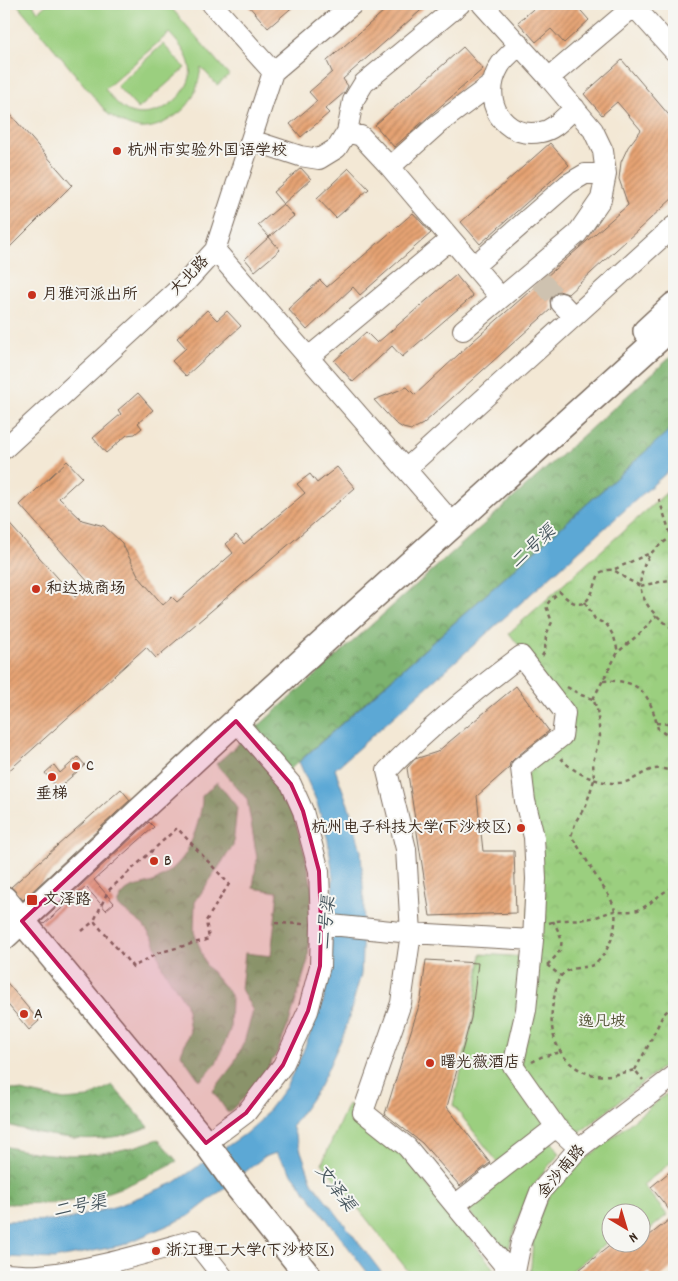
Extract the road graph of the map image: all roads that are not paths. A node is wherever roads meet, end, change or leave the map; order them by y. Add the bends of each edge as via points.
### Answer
1 (212, 4) edge
2 (353, 4) edge
3 (460, 4) edge
4 (482, 4) edge
5 (633, 5) edge
6 (520, 44) junction
7 (674, 51) edge
8 (273, 72) junction
9 (549, 78) junction
10 (492, 84) junction
11 (575, 108) junction
12 (348, 132) junction
13 (251, 140) junction
14 (390, 166) junction
15 (606, 174) junction
16 (674, 226) edge
17 (451, 240) junction
18 (215, 250) junction
19 (474, 266) junction
20 (501, 298) junction
21 (674, 305) edge
22 (674, 325) edge
23 (463, 330) dead end
24 (309, 357) junction
25 (4, 449) edge
26 (406, 469) junction
27 (450, 519) junction
28 (236, 721) junction
29 (10, 910) edge
30 (324, 925) junction
31 (540, 928) junction
32 (411, 933) junction
33 (4, 937) edge
34 (667, 1087) edge
35 (556, 1127) junction
36 (207, 1145) junction
37 (579, 1148) junction
38 (454, 1205) junction
39 (4, 1274) edge
40 (223, 1277) edge
41 (308, 1277) edge
42 (514, 1277) edge

1 - 8 street
2 - 8 street
3 - 12 street via 364,83 353,101
4 - 6 street
5 - 7 street
5 - 9 street
6 - 9 street
6 - 10 street via 499,66
8 - 13 street, 大北路
9 - 11 street
10 - 11 street via 491,98 496,113 509,126 524,133 542,132 555,126
10 - 14 street via 438,124
11 - 15 street via 593,130 603,151
12 - 13 street via 337,148 319,158 300,156
12 - 14 street via 361,136
13 - 18 street, 大北路
14 - 17 street
15 - 19 street via 585,174 568,184
15 - 20 street via 601,198 578,234 536,276
16 - 26 street via 568,310
17 - 19 street
17 - 24 street
18 - 24 street
18 - 25 street, 大北路 via 186,282
19 - 20 street
20 - 23 street
21 - 27 main road
22 - 27 main road
24 - 26 street
26 - 27 street
27 - 28 main road
27 - 29 main road
28 - 29 main road
28 - 30 street via 290,784 303,811 319,871
29 - 33 main road
29 - 36 main road
30 - 32 street
30 - 36 street via 320,966 308,1011 282,1065 246,1112
31 - 32 street
31 - 32 street via 534,837 524,801 521,768 562,736 565,713 521,656 449,713 388,771 406,849
31 - 35 street via 539,964 513,1066
32 - 38 street via 400,1003 363,1112 406,1147
34 - 37 street, 金沙南路
35 - 37 street
35 - 38 street
36 - 41 main road
37 - 42 street, 金沙南路 via 540,1192 521,1242
38 - 42 street
39 - 40 street via 37,1275 82,1268 194,1240

